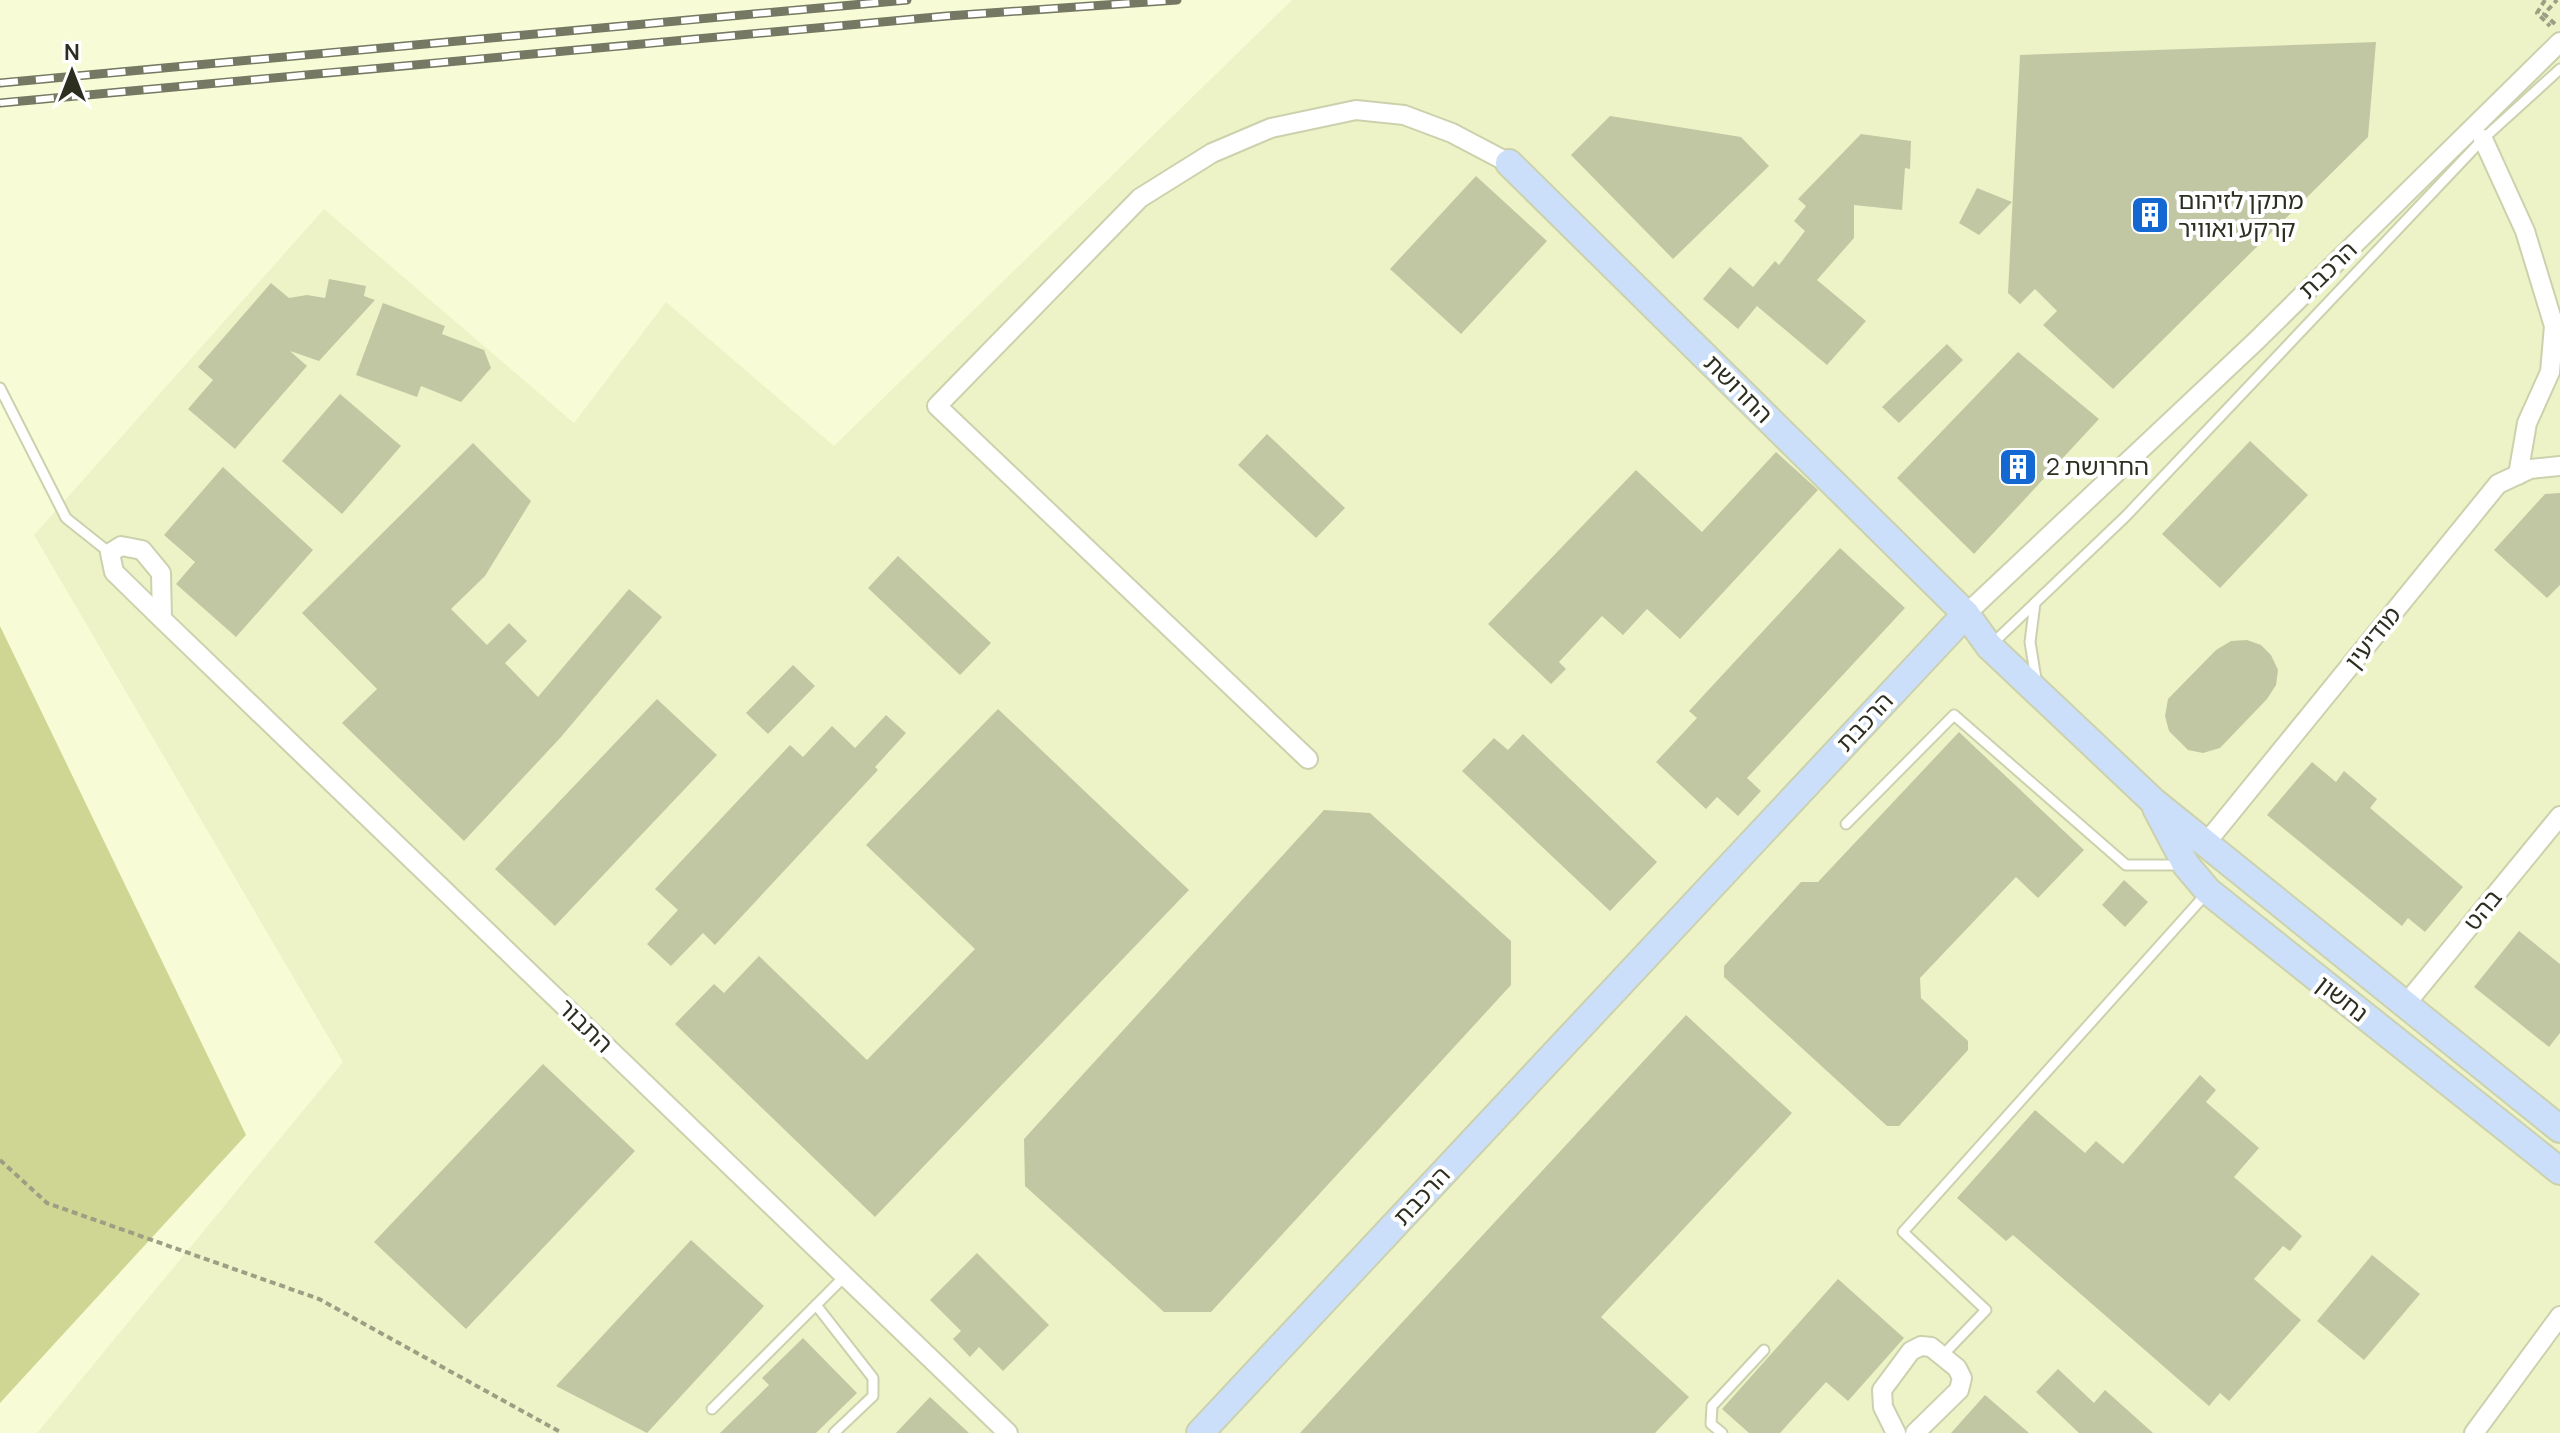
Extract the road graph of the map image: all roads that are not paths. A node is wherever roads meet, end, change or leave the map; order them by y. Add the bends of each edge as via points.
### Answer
1 (2560, 42) edge
2 (2560, 69) edge
3 (2483, 139) junction
4 (1509, 163) joint
5 (0, 388) edge
6 (2560, 466) edge
7 (2518, 475) junction
8 (110, 553) junction
9 (2035, 603) junction
10 (1966, 614) junction
11 (162, 619) junction
12 (1989, 646) junction
13 (2043, 697) junction
14 (1308, 759) dead end
15 (2153, 801) junction
16 (2560, 816) edge
17 (1846, 824) dead end
18 (2206, 843) junction
19 (2186, 865) junction
20 (2208, 891) junction
21 (2405, 1005) junction
22 (2560, 1129) edge
23 (2560, 1171) edge
24 (845, 1276) junction
25 (816, 1305) junction
26 (2560, 1316) edge
27 (1764, 1350) dead end
28 (1942, 1356) junction
29 (712, 1409) dead end
30 (834, 1433) edge
31 (1008, 1433) edge
32 (1200, 1433) edge
33 (1722, 1433) edge
34 (1896, 1433) edge
35 (1915, 1433) edge
36 (2474, 1433) edge

1 - 10 street, הרכבת via 2256,341
2 - 3 lane
3 - 7 street via 2525,231 2554,326 2550,372 2527,423
3 - 9 lane via 2126,516
4 - 10 street, החרושת
4 - 14 street via 1404,115 1356,110 1247,138 1212,153 1140,198 937,406
5 - 8 lane via 66,518
6 - 7 street, מודיעין
7 - 18 street, מודיעין via 2498,484
8 - 11 street, התבור via 114,572
8 - 11 street via 121,546 142,550 161,573
9 - 12 lane
9 - 13 lane via 2030,642
10 - 12 street, נחשון
10 - 32 street, הרכבת
11 - 24 street, התבור
12 - 13 street, נחשון
13 - 15 street, נחשון
15 - 18 street, נחשון
15 - 19 street, נחשון
16 - 21 street, בהט
17 - 19 lane via 1954,715 2126,865
18 - 19 lane
18 - 21 street, נחשון
19 - 20 street, נחשון
20 - 23 street, נחשון
20 - 28 lane via 1903,1232 1986,1310
21 - 22 street, נחשון
24 - 25 lane
24 - 31 street, התבור
25 - 29 lane
25 - 30 lane via 873,1378 873,1396
26 - 36 street
27 - 33 lane via 1712,1406 1711,1424
28 - 34 street via 1921,1346 1888,1378 1883,1407
28 - 35 street via 1962,1378 1959,1390

